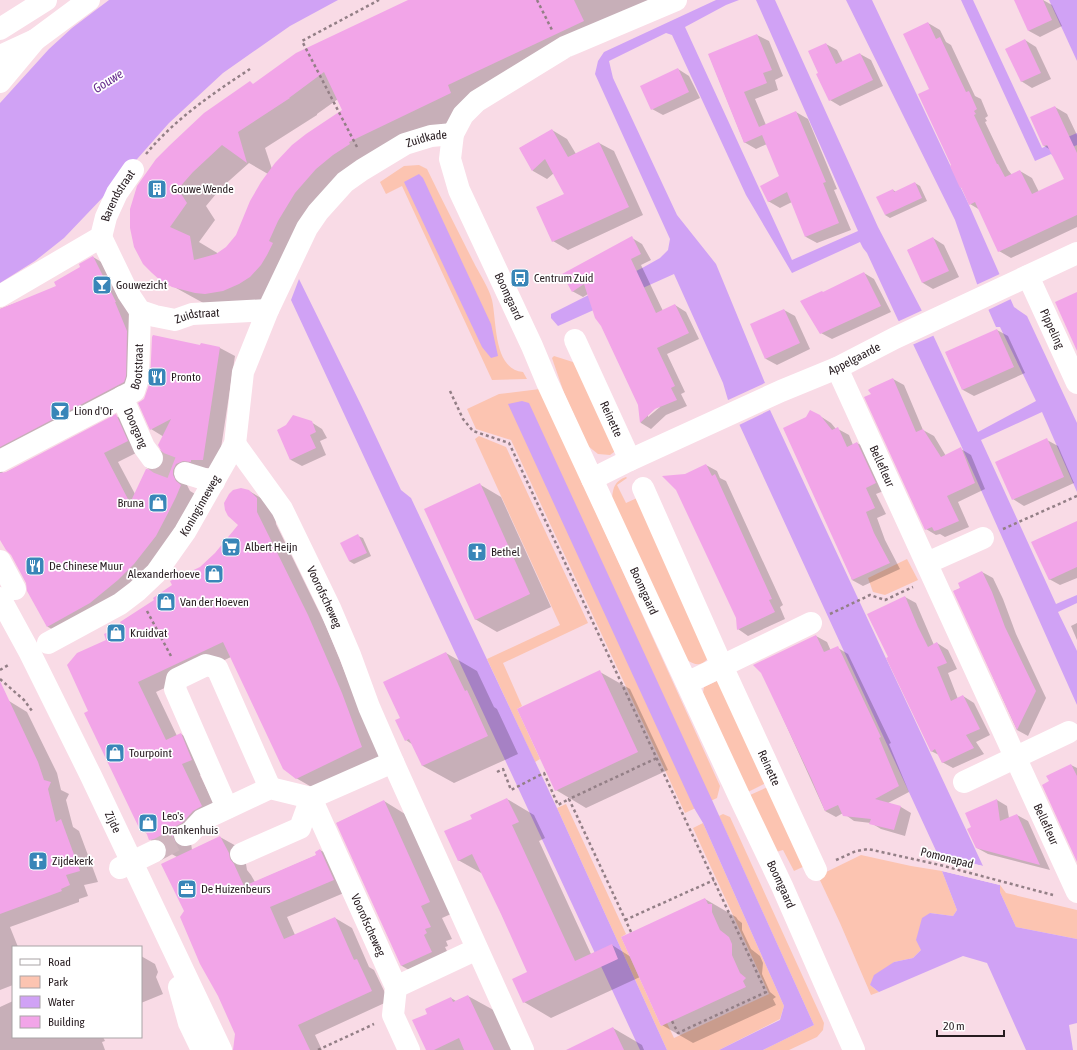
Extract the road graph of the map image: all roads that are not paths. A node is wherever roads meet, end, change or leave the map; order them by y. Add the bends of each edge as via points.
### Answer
1 (46, 0) edge
2 (89, 0) edge
3 (676, 0) edge
4 (0, 29) edge
5 (35, 40) junction
6 (0, 56) edge
7 (0, 82) edge
8 (453, 134) junction
9 (133, 170) road end
10 (101, 237) junction
11 (1077, 253) edge
12 (1021, 280) junction
13 (0, 296) edge
14 (268, 310) junction
15 (140, 311) junction
16 (574, 340) dead end
17 (838, 368) junction
18 (1077, 382) edge
19 (122, 397) junction
20 (235, 444) junction
21 (152, 458) tunnel mouth
22 (630, 460) junction
23 (0, 462) edge
24 (185, 473) tunnel mouth
25 (592, 479) junction
26 (214, 482) junction
27 (643, 488) dead end
28 (991, 534) road end
29 (0, 561) edge
30 (930, 570) junction
31 (7, 593) edge
32 (819, 619) road end
33 (0, 626) edge
34 (48, 643) dead end
35 (8, 665) edge
36 (722, 666) junction
37 (687, 683) junction
38 (1069, 732) dead end
39 (1016, 757) junction
40 (393, 762) junction
41 (964, 782) dead end
42 (270, 788) junction
43 (311, 798) junction
44 (227, 808) junction
45 (186, 835) tunnel mouth
46 (155, 851) tunnel mouth
47 (241, 854) dead end
48 (126, 865) junction
49 (816, 870) road end
50 (1077, 892) edge
51 (477, 949) junction
52 (396, 987) junction
53 (848, 1048) edge
54 (202, 1050) edge
55 (221, 1050) edge
56 (409, 1050) edge
57 (523, 1050) edge

1 - 4 street
2 - 5 street
3 - 8 street, Zuidkade via 561,50 477,101 463,115
5 - 6 street
5 - 7 street
8 - 14 street, Zuidkade via 431,136 405,144 345,182 307,228
8 - 25 street, Boomgaard via 450,159 459,190
9 - 10 street, Barendstraat via 117,193 106,216
10 - 13 street, Barendstraat
10 - 15 street
11 - 12 street, Appelgaarde
12 - 17 street, Appelgaarde
12 - 18 street, Pippeling
14 - 15 street, Zuidstraat via 192,314 175,320
14 - 20 street, Koninginneweg via 243,372
15 - 19 street, Bootstraat via 138,378 134,391
16 - 22 street, Reinette
17 - 22 street, Appelgaarde via 781,391
17 - 30 street, Bellefleur
19 - 21 street, Doorgang via 144,447
19 - 23 street, Bootstraat
20 - 26 street, Koninginneweg
20 - 40 street, Voorofscheweg via 282,509 330,608
22 - 25 street
24 - 26 street
25 - 37 street, Boomgaard
26 - 34 street, Koninginneweg via 185,532 156,573 120,604
27 - 36 street, Reinette
28 - 30 street
29 - 31 street, Zijde
30 - 39 street, Bellefleur
31 - 48 street, Zijde via 30,653
32 - 36 street
33 - 35 street, Zijde
35 - 48 street, Zijde
36 - 37 street
36 - 49 street, Reinette
37 - 53 street, Boomgaard via 782,886
38 - 39 street
39 - 41 street
39 - 50 street, Bellefleur
40 - 43 street
40 - 51 street, Voorofscheweg
42 - 43 street
42 - 44 street
42 - 44 street via 217,668 206,665 177,679 174,689
43 - 47 street via 300,828
43 - 52 street, Voorofscheweg
44 - 45 street via 202,820
46 - 48 street
48 - 54 street, Zijde via 178,980 189,1023
48 - 55 street, Zijde
51 - 52 street
51 - 57 street, Voorofscheweg
52 - 56 street via 393,1015

